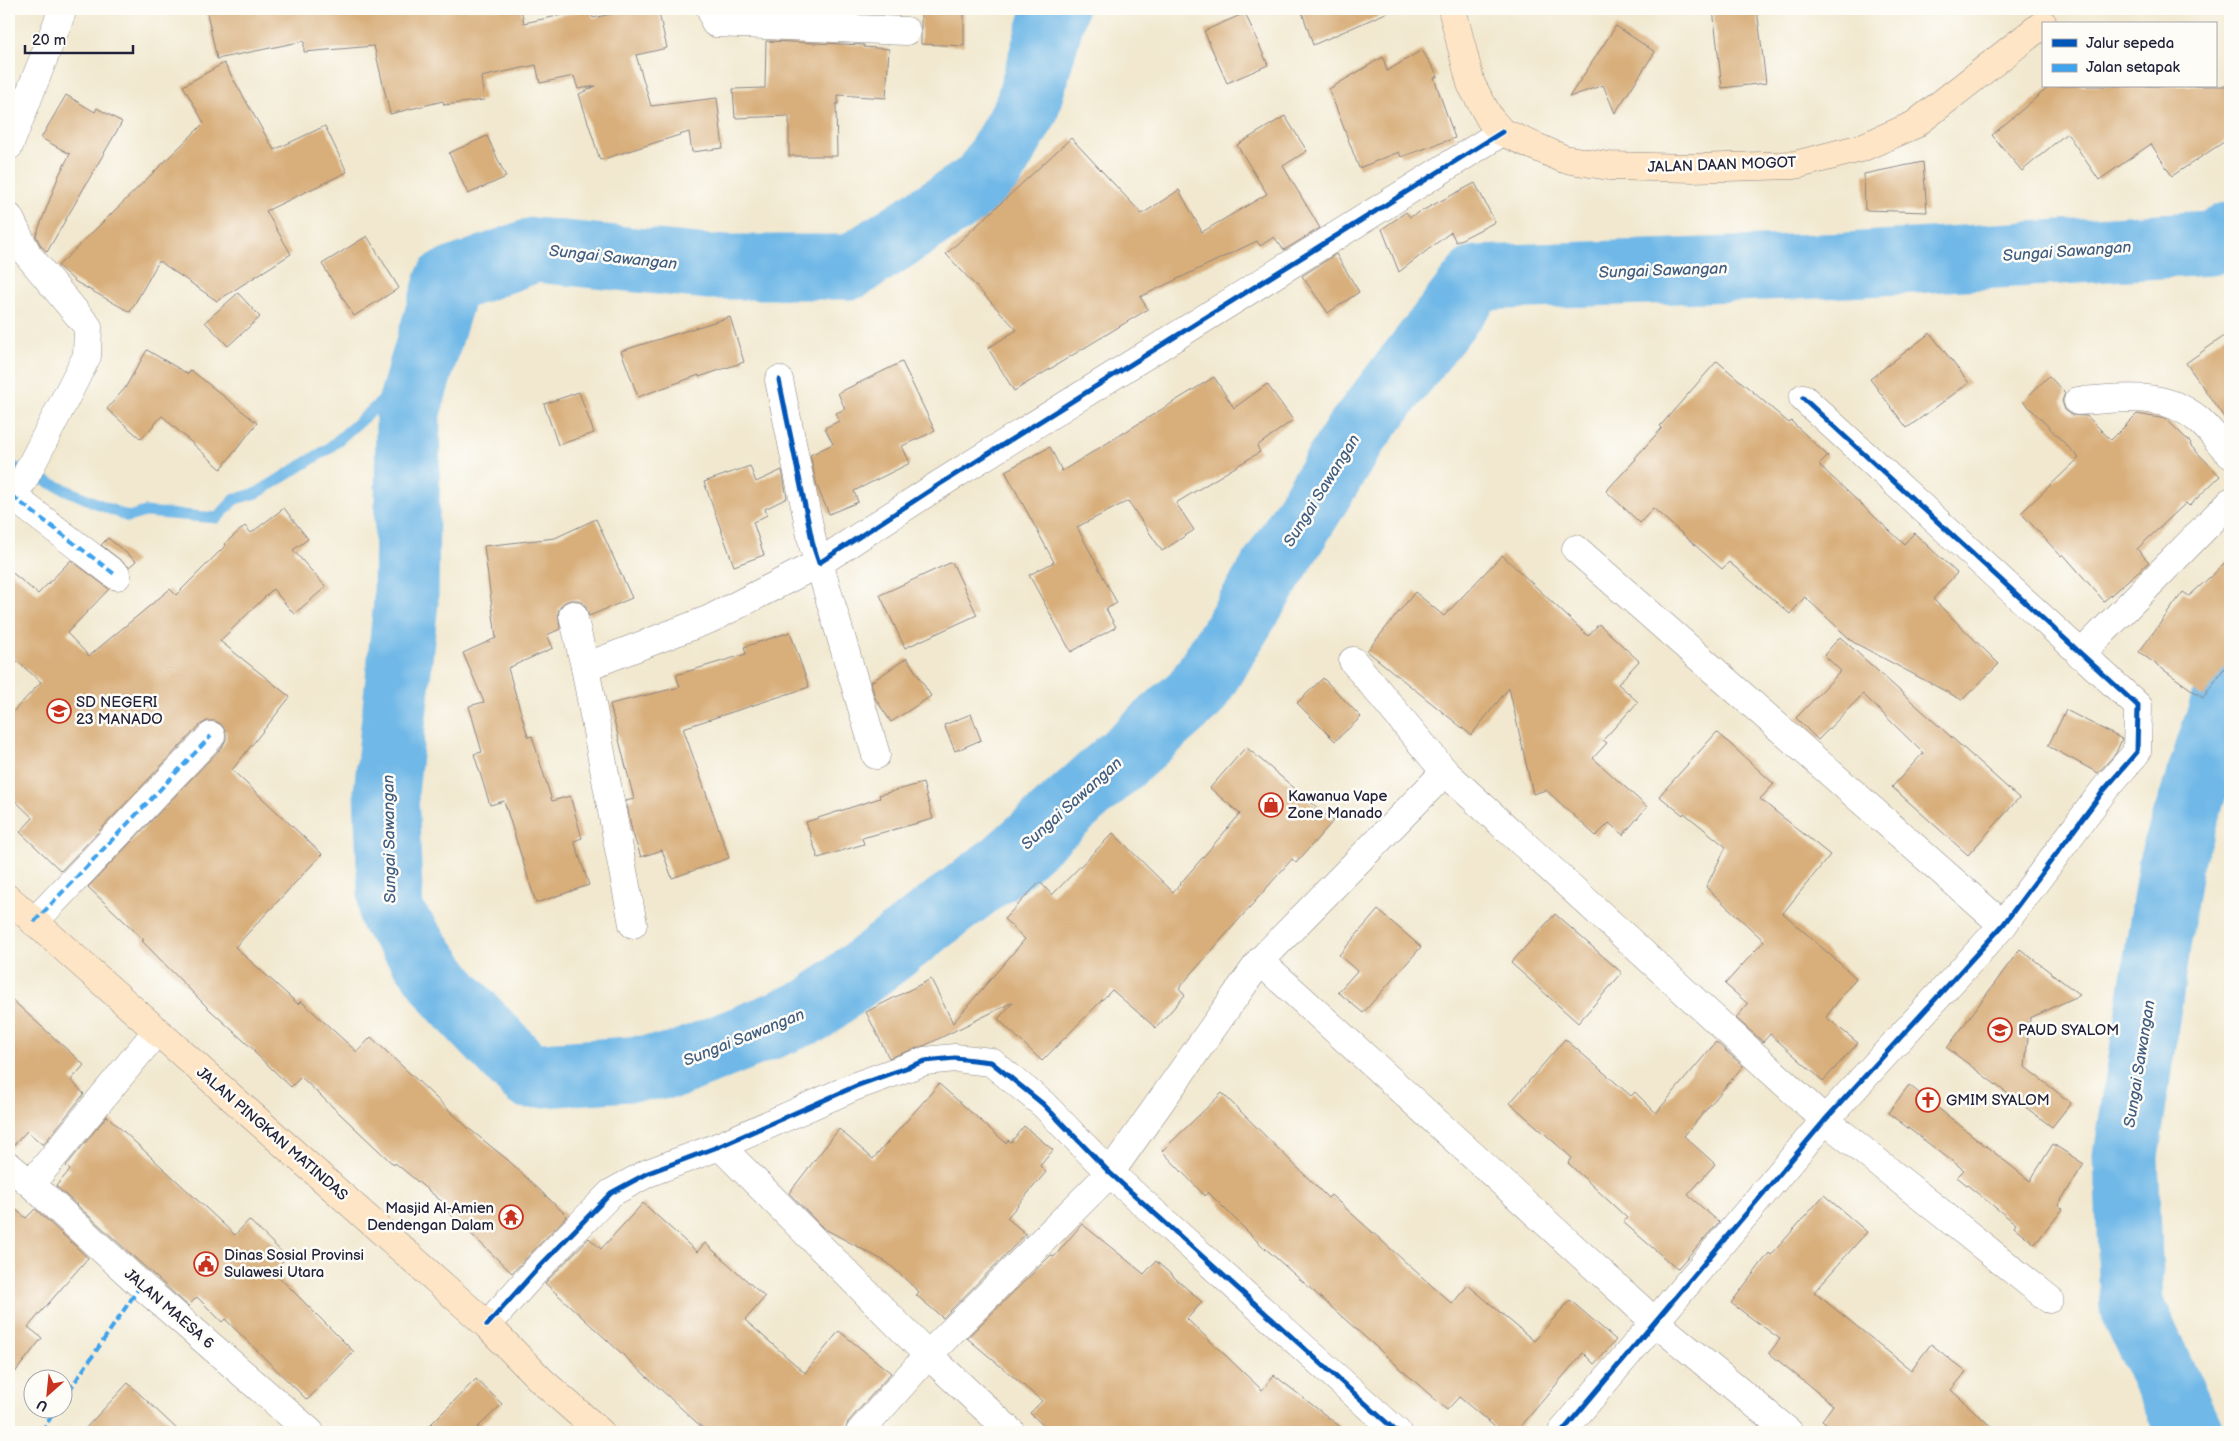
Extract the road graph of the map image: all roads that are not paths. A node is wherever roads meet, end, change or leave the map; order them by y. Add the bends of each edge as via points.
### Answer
1 (63, 9) edge
2 (711, 9) edge
3 (1452, 9) edge
4 (2060, 9) edge
5 (2045, 22) edge
6 (2042, 25) edge
7 (906, 31) dead end
8 (15, 120) edge
9 (1502, 132) junction
10 (9, 146) edge
11 (9, 217) edge
12 (779, 380) dead end
13 (1803, 398) dead end
14 (2078, 401) dead end
15 (2230, 454) edge
16 (15, 492) edge
17 (2230, 502) edge
18 (1576, 549) dead end
19 (820, 563) junction
20 (118, 576) dead end
21 (573, 616) dead end
22 (2080, 654) junction
23 (1353, 660) dead end
24 (585, 667) junction
25 (211, 736) dead end
26 (876, 755) dead end
27 (1445, 772) junction
28 (9, 899) edge
29 (34, 922) junction
30 (633, 924) dead end
31 (2002, 924) junction
32 (1260, 961) junction
33 (156, 1032) junction
34 (1825, 1120) junction
35 (720, 1146) junction
36 (9, 1166) edge
37 (1110, 1173) junction
38 (31, 1184) junction
39 (2049, 1299) dead end
40 (1655, 1322) junction
41 (487, 1325) junction
42 (928, 1355) junction
43 (310, 1432) edge
44 (600, 1432) edge
45 (860, 1432) edge
46 (1011, 1432) edge
47 (1397, 1432) edge
48 (1562, 1432) edge
49 (1789, 1432) edge

1 - 8 street
2 - 7 street via 715,24
3 - 9 street, JALAN DAAN MOGOT via 1472,84 1490,119
4 - 5 street, JALAN DAAN MOGOT
6 - 9 street, JALAN DAAN MOGOT via 1914,125 1861,148 1795,165 1609,166 1564,159
8 - 10 street
9 - 19 street via 940,484
11 - 16 street via 28,255 88,327 88,356
12 - 19 street via 813,545
13 - 22 street
14 - 15 street via 2146,397 2160,400 2199,420
16 - 20 street
17 - 22 street
18 - 31 street
19 - 24 street via 710,619
19 - 26 street
21 - 24 street
22 - 31 street via 2138,706 2137,752
23 - 27 street
24 - 30 street
25 - 29 street
27 - 32 street
27 - 34 street
28 - 29 street, JALAN PINGKAN MATINDAS
29 - 33 street, JALAN PINGKAN MATINDAS
31 - 34 street
32 - 37 street
32 - 40 street
33 - 38 street
33 - 41 street, JALAN PINGKAN MATINDAS
34 - 39 street
34 - 40 street
35 - 37 street via 856,1086 925,1061 955,1058 991,1062 1043,1104
35 - 41 street via 648,1173 611,1193
35 - 42 street
36 - 38 street, JALAN MAESA 6
37 - 42 street
37 - 47 street
38 - 43 street, JALAN MAESA 6
40 - 48 street
40 - 49 street
41 - 44 street, JALAN PINGKAN MATINDAS via 543,1382
42 - 45 street
42 - 46 street

